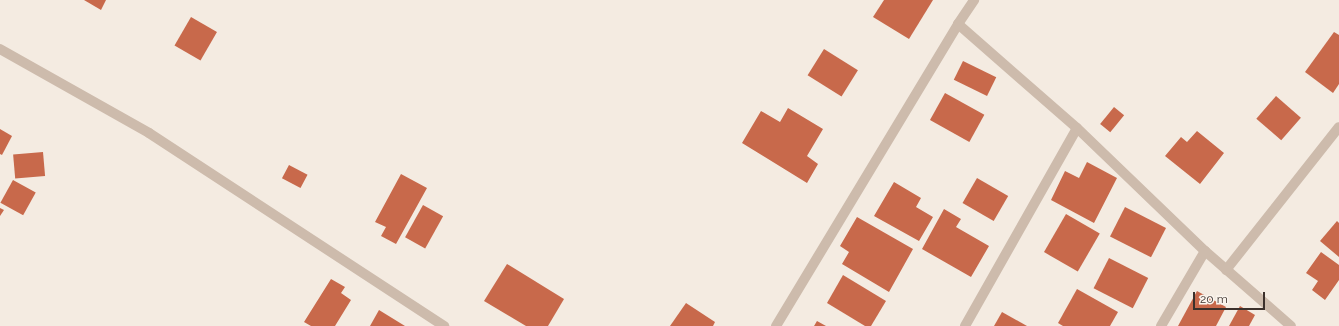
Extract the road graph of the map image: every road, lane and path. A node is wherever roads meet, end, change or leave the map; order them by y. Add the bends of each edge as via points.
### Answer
1 (974, 0) edge
2 (958, 24) junction
3 (0, 49) edge
4 (1339, 127) edge
5 (1077, 128) junction
6 (1205, 251) junction
7 (1226, 270) junction
8 (444, 326) edge
9 (776, 326) edge
10 (965, 326) edge
11 (1161, 326) edge
12 (1291, 326) edge

1 - 2 street
2 - 5 street
2 - 9 street
3 - 8 street via 149,134
4 - 7 street
5 - 6 street
5 - 10 street
6 - 7 street
6 - 11 street
7 - 12 street

